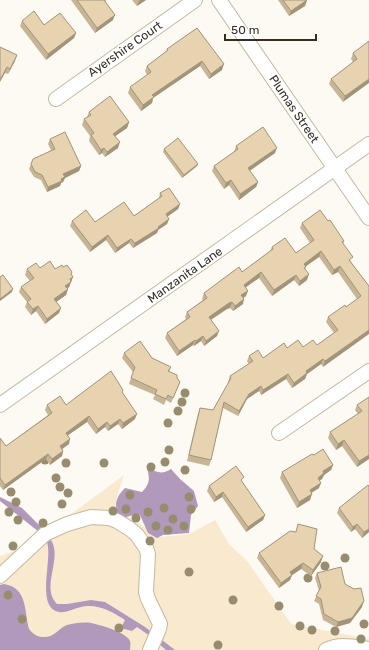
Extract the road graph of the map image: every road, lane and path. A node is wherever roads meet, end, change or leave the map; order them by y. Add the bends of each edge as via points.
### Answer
1 (195, 0) edge
2 (219, 0) edge
3 (56, 99) dead end
4 (369, 144) edge
5 (334, 168) junction
6 (369, 218) edge
7 (369, 371) edge
8 (0, 405) edge
9 (279, 434) dead end
10 (0, 576) edge
11 (369, 649) edge
12 (150, 650) edge
13 (326, 650) edge

1 - 3 street, Ayershire Court
2 - 5 street, Plumas Street
4 - 5 street, Manzanita Lane
5 - 6 street, Plumas Street
5 - 8 street, Manzanita Lane
7 - 9 street
10 - 12 street via 45,534 91,517 117,521 137,535 148,554 146,592 160,624
11 - 13 street via 345,645

